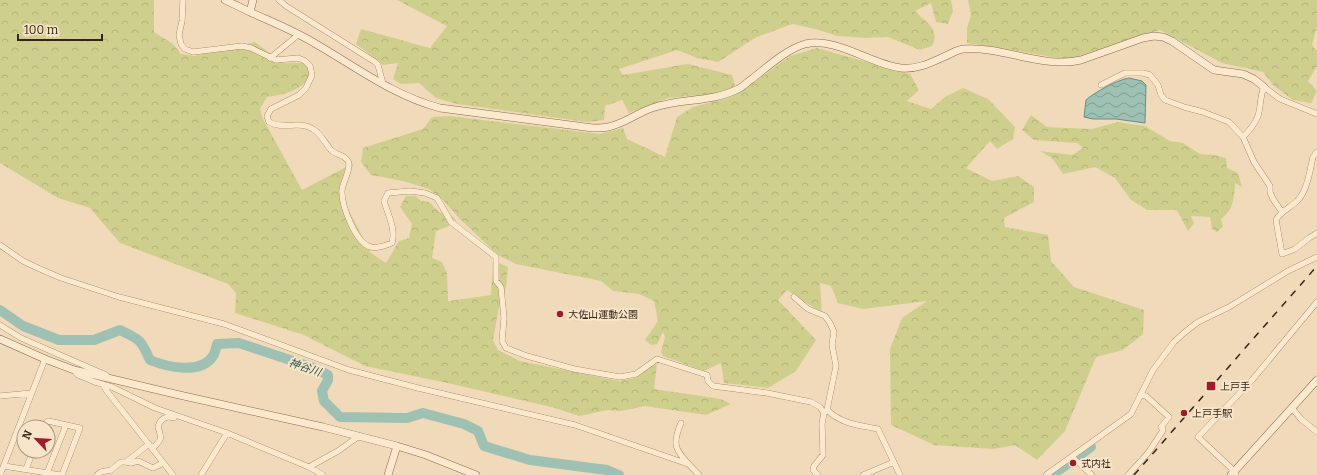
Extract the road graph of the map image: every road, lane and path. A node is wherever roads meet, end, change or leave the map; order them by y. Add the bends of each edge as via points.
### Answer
1 (182, 0) edge
2 (225, 0) edge
3 (253, 0) edge
4 (279, 0) edge
5 (250, 12) junction
6 (298, 34) junction
7 (270, 58) junction
8 (383, 84) junction
9 (1101, 85) dead end
10 (1264, 87) junction
11 (1317, 114) edge
12 (1243, 137) junction
13 (1317, 152) edge
14 (1282, 212) junction
15 (1317, 234) edge
16 (0, 245) edge
17 (1317, 257) edge
18 (794, 297) dead end
19 (1317, 302) edge
20 (0, 325) edge
21 (0, 339) edge
22 (44, 359) junction
23 (1317, 380) edge
24 (105, 381) junction
25 (32, 394) junction
26 (1140, 395) junction
27 (0, 396) edge
28 (1292, 408) junction
29 (825, 412) junction
30 (179, 416) junction
31 (56, 423) edge
32 (681, 423) dead end
33 (66, 425) junction
34 (1317, 432) edge
35 (227, 433) junction
36 (360, 436) junction
37 (151, 446) junction
38 (397, 446) junction
39 (30, 459) edge
40 (1074, 459) junction
41 (126, 462) junction
42 (894, 462) junction
43 (163, 463) junction
44 (688, 464) junction
45 (4, 466) junction
46 (309, 467) junction
47 (26, 469) junction
48 (47, 473) junction
49 (1234, 474) edge
50 (0, 475) edge
51 (61, 475) edge
52 (97, 475) edge
53 (174, 475) edge
54 (201, 475) edge
55 (323, 475) edge
56 (388, 475) edge
57 (476, 475) edge
58 (699, 475) edge
59 (818, 475) edge
60 (863, 475) edge
61 (900, 475) edge
62 (1046, 475) edge
63 (1092, 475) edge
64 (1128, 475) edge

1 - 7 street via 179,35 185,49 193,52 242,46
2 - 5 street
3 - 5 street
4 - 8 street via 375,62
5 - 6 street
6 - 7 street
6 - 8 street
7 - 29 street via 298,58 310,66 312,76 306,88 299,95 271,109 269,122 277,126 302,125 314,129 332,151 349,162 342,191 343,201 358,238 373,248 392,243 393,228 384,201 388,193 425,193 437,198 451,222 496,257 496,281 501,287 504,318 502,341 506,348 574,369 620,377 636,374 657,359 707,375 713,386 811,402
8 - 10 street via 423,104 440,108 608,128 652,108 721,96 739,89 770,64 805,44 835,46 891,66 910,69 962,49 1051,62 1071,62 1143,38 1163,36 1214,70 1243,74
9 - 12 street via 1125,74 1150,75 1165,100 1229,122
10 - 11 street via 1280,99
10 - 12 street via 1258,115 1250,131
12 - 14 street
13 - 14 street via 1313,157 1304,192
14 - 15 street via 1276,220 1282,254 1295,249
16 - 44 street via 23,261 54,275 119,297 224,324 349,370 575,425
17 - 26 street via 1198,322 1174,342 1153,370
18 - 29 street via 808,309 824,316 834,332 832,345 836,366
19 - 49 street via 1253,379 1198,437 1231,468
20 - 24 street via 21,338 106,375
21 - 22 street
22 - 24 street
22 - 25 street
23 - 28 street
24 - 30 street via 155,408
24 - 36 street
24 - 37 street via 106,390
25 - 27 street
25 - 45 street
26 - 40 street via 1131,414
26 - 64 street via 1146,396 1169,417 1148,453
28 - 34 street
28 - 49 street
29 - 42 street via 844,422 878,429
29 - 59 street via 822,424 823,455 813,470
30 - 35 street
30 - 37 street via 178,419 164,417 159,422 160,441
31 - 33 street
32 - 44 street via 677,435 677,448
33 - 48 street
33 - 51 street via 80,428
35 - 46 street
35 - 54 street
36 - 38 street
36 - 46 street
37 - 41 street
37 - 43 street
38 - 56 street
38 - 57 street
39 - 47 street
40 - 62 street
40 - 63 street
41 - 43 street via 138,461 153,468
41 - 52 street via 120,462 111,470
42 - 60 street
42 - 61 street
43 - 53 street
44 - 58 street
45 - 47 street
45 - 50 street
46 - 55 street
47 - 48 street
48 - 51 street

